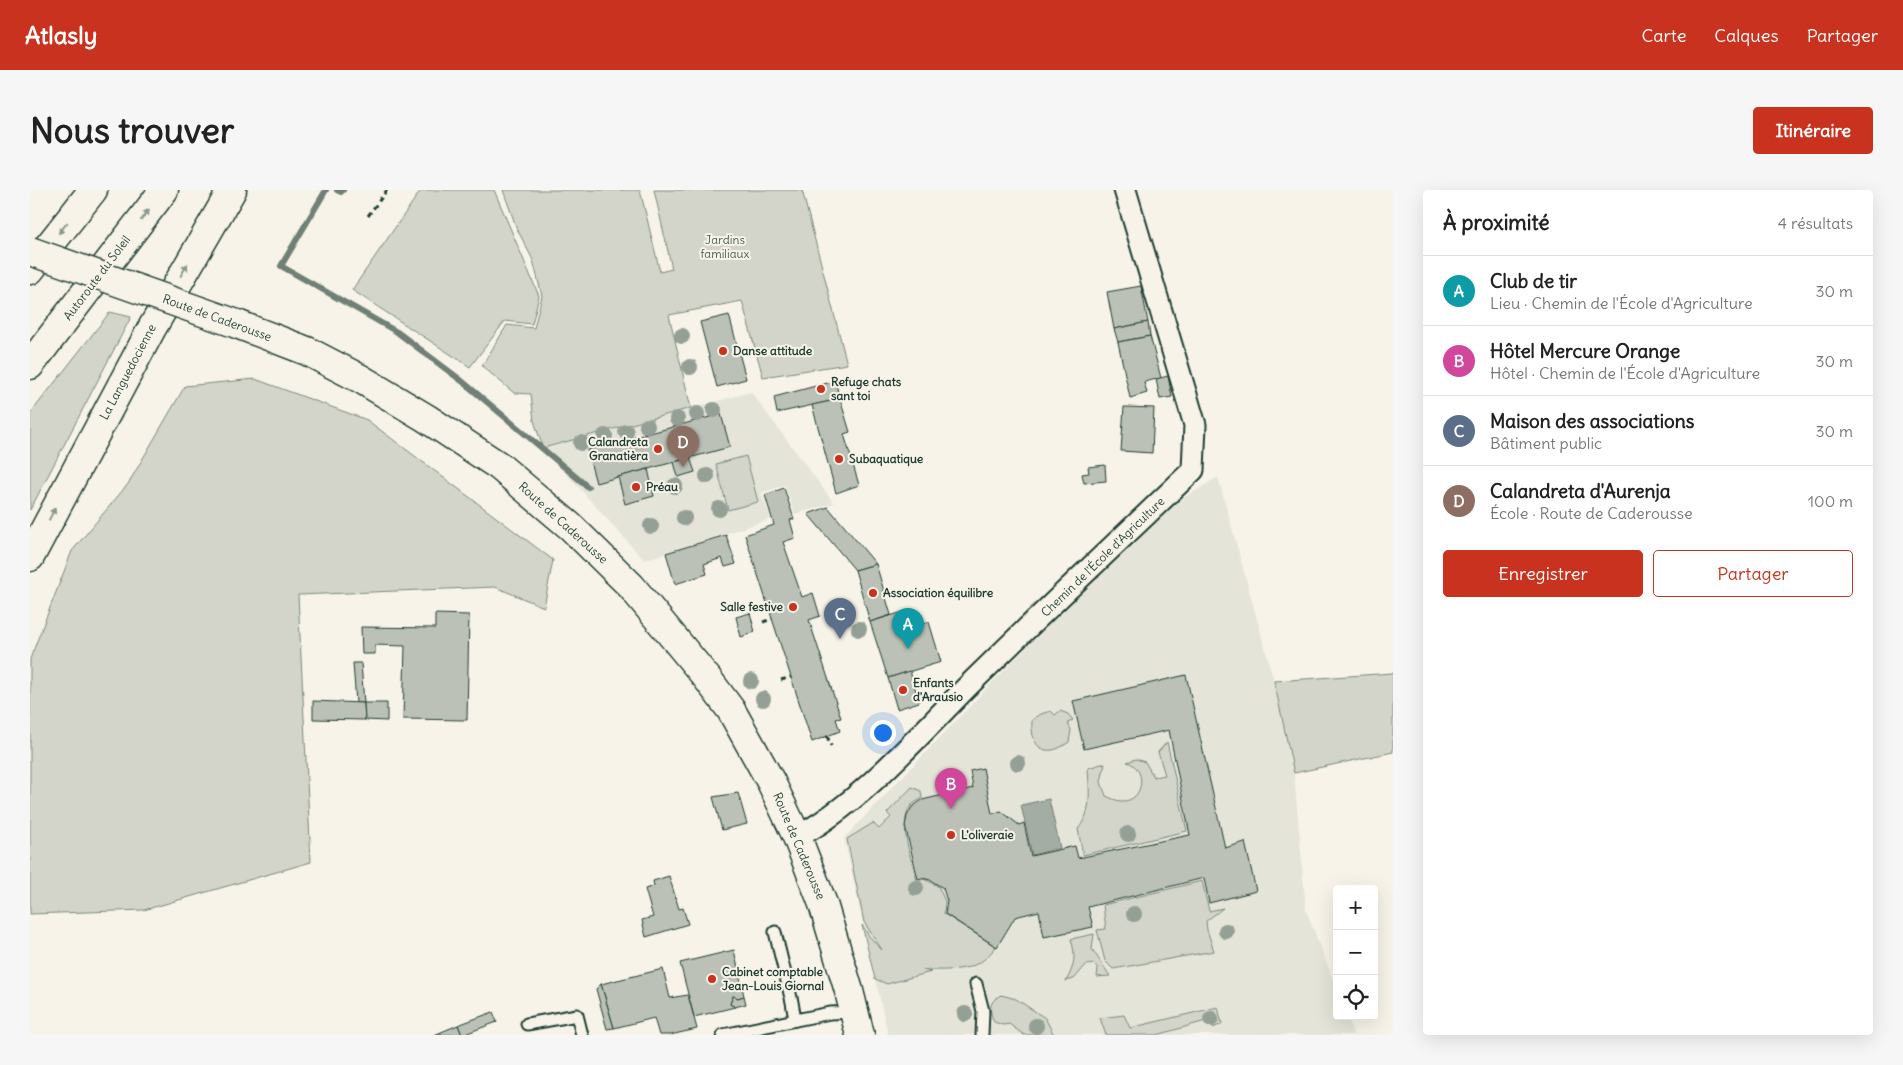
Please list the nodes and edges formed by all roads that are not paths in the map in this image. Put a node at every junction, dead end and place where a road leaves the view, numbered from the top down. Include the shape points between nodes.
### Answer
1 (93, 190) edge
2 (164, 190) edge
3 (232, 190) edge
4 (1125, 190) edge
5 (30, 251) edge
6 (30, 270) edge
7 (30, 365) edge
8 (30, 557) edge
9 (797, 836) junction
10 (775, 932) dead end
11 (976, 984) dead end
12 (794, 1020) junction
13 (527, 1024) dead end
14 (857, 1024) edge
15 (582, 1035) edge
16 (723, 1035) edge
17 (982, 1035) edge

1 -> 6 main road
7 -> 2 main road, Autoroute du Soleil
8 -> 3 main road, La Languedocienne via 152,328
4 - 9 street, Chemin de l'École d'Agriculture via 1195,425 1193,470 891,764 832,814
5 - 9 main road, Route de Caderousse, bridge via 307,351 361,379 499,466 571,527 631,586 707,678 731,710
9 - 14 main road, Route de Caderousse via 823,904
10 - 12 lane
11 - 17 lane via 983,1011
12 - 14 lane via 830,1014
12 - 16 lane
13 - 15 lane via 577,1015

